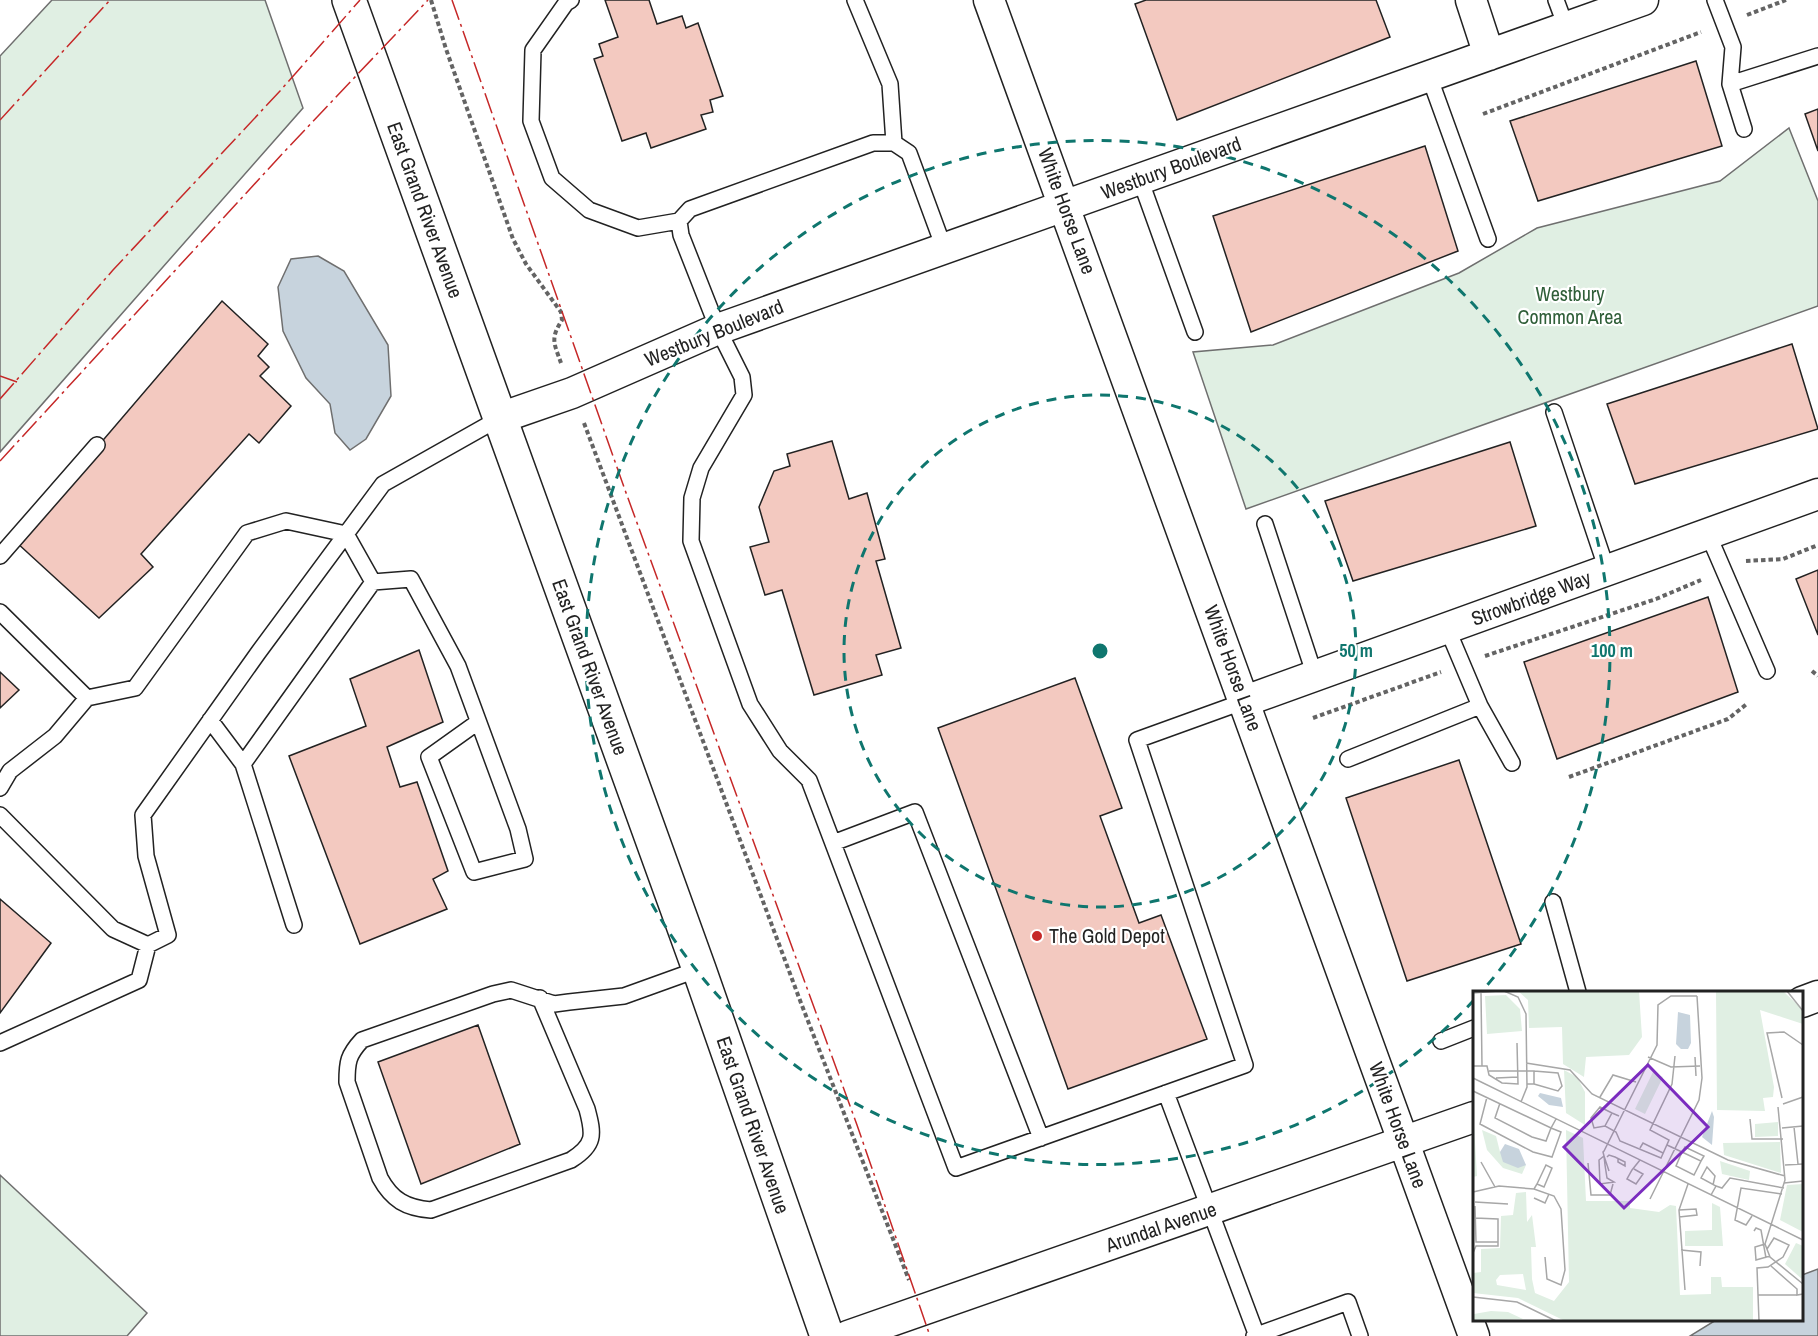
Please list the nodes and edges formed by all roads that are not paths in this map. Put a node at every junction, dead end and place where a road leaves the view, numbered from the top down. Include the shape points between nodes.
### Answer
1 (350, 0) edge
2 (571, 0) edge
3 (855, 0) edge
4 (989, 0) edge
5 (1471, 0) edge
6 (1643, 0) edge
7 (1715, 0) edge
8 (1561, 14) edge
9 (1489, 55) junction
10 (1818, 56) edge
11 (1429, 76) junction
12 (1730, 84) junction
13 (1744, 129) dead end
14 (894, 143) junction
15 (1140, 179) junction
16 (1066, 206) junction
17 (680, 228) junction
18 (1488, 239) dead end
19 (944, 248) junction
20 (718, 329) junction
21 (1195, 333) dead end
22 (1554, 412) dead end
23 (500, 418) junction
24 (97, 445) dead end
25 (1818, 494) edge
26 (1265, 524) dead end
27 (346, 534) junction
28 (1708, 534) junction
29 (0, 556) edge
30 (1607, 570) junction
31 (374, 582) junction
32 (0, 612) edge
33 (1447, 628) junction
34 (1767, 671) dead end
35 (1315, 676) junction
36 (87, 698) junction
37 (1245, 701) junction
38 (1480, 706) junction
39 (210, 720) junction
40 (478, 722) junction
41 (1348, 759) dead end
42 (1512, 763) dead end
43 (243, 764) junction
44 (0, 788) edge
45 (0, 814) edge
46 (833, 843) junction
47 (1553, 902) dead end
48 (294, 925) dead end
49 (148, 945) junction
50 (699, 969) junction
51 (1577, 991) edge
52 (1818, 996) edge
53 (540, 998) junction
54 (1803, 1002) edge
55 (1473, 1028) edge
56 (1441, 1041) dead end
57 (0, 1043) edge
58 (1166, 1094) junction
59 (1473, 1117) edge
60 (1041, 1138) junction
61 (1404, 1141) junction
62 (1210, 1210) junction
63 (827, 1336) edge
64 (848, 1336) edge
65 (1256, 1336) edge
66 (1360, 1336) edge
67 (1474, 1336) edge

1 - 23 main road, East Grand River Avenue
2 - 17 lane via 533,50 531,122 552,178 589,210 638,228
3 - 14 lane via 890,84
4 - 16 street, White Horse Lane
5 - 9 street
6 - 8 street, Westbury Boulevard
7 - 12 lane via 1733,47
8 - 9 street, Westbury Boulevard
9 - 11 street, Westbury Boulevard
10 - 12 lane
11 - 15 street, Westbury Boulevard
11 - 18 lane
12 - 13 lane
14 - 17 lane via 873,143 690,208
14 - 19 lane via 909,153
15 - 16 street, Westbury Boulevard
15 - 21 lane
16 - 19 street, Westbury Boulevard
16 - 37 street, White Horse Lane
17 - 20 lane
19 - 20 street, Westbury Boulevard
20 - 23 street, Westbury Boulevard via 572,393
20 - 46 lane via 742,377 744,394 701,468 692,498 691,541 750,704 780,751 808,780
22 - 30 lane
23 - 27 lane via 383,484
23 - 50 main road, East Grand River Avenue
24 - 29 lane
25 - 28 street, Strowbridge Way
26 - 35 lane
27 - 31 lane
27 - 36 lane via 286,521 248,533 135,688
27 - 39 lane
28 - 30 street, Strowbridge Way
28 - 34 lane
30 - 33 street, Strowbridge Way
31 - 40 lane via 411,579 458,666
31 - 43 lane
32 - 36 lane
33 - 35 street, Strowbridge Way
33 - 38 lane
35 - 37 street, Strowbridge Way
36 - 44 lane via 55,736 10,771
37 - 58 lane via 1137,740 1245,1065
37 - 61 street, White Horse Lane
38 - 41 lane
38 - 42 lane
39 - 43 lane
39 - 49 lane via 143,815 146,856 168,935
40 - 40 lane via 518,829 525,859 474,872 429,757
43 - 48 lane
45 - 49 lane via 113,929
46 - 60 lane via 915,812
46 - 60 lane via 956,1168
47 - 51 lane
49 - 57 lane via 139,980
50 - 53 lane via 624,996 554,1004
50 - 63 main road, East Grand River Avenue
52 - 54 street
53 - 53 lane via 511,990 493,994 362,1040 351,1052 347,1082 380,1178 400,1202 431,1210 584,1152 591,1140 589,1118
55 - 56 lane
58 - 60 lane
58 - 62 lane
59 - 61 street, Arundal Avenue
61 - 62 street, Arundal Avenue
61 - 67 street, White Horse Lane
62 - 64 street, Arundal Avenue
62 - 65 lane
65 - 66 lane via 1348,1302

